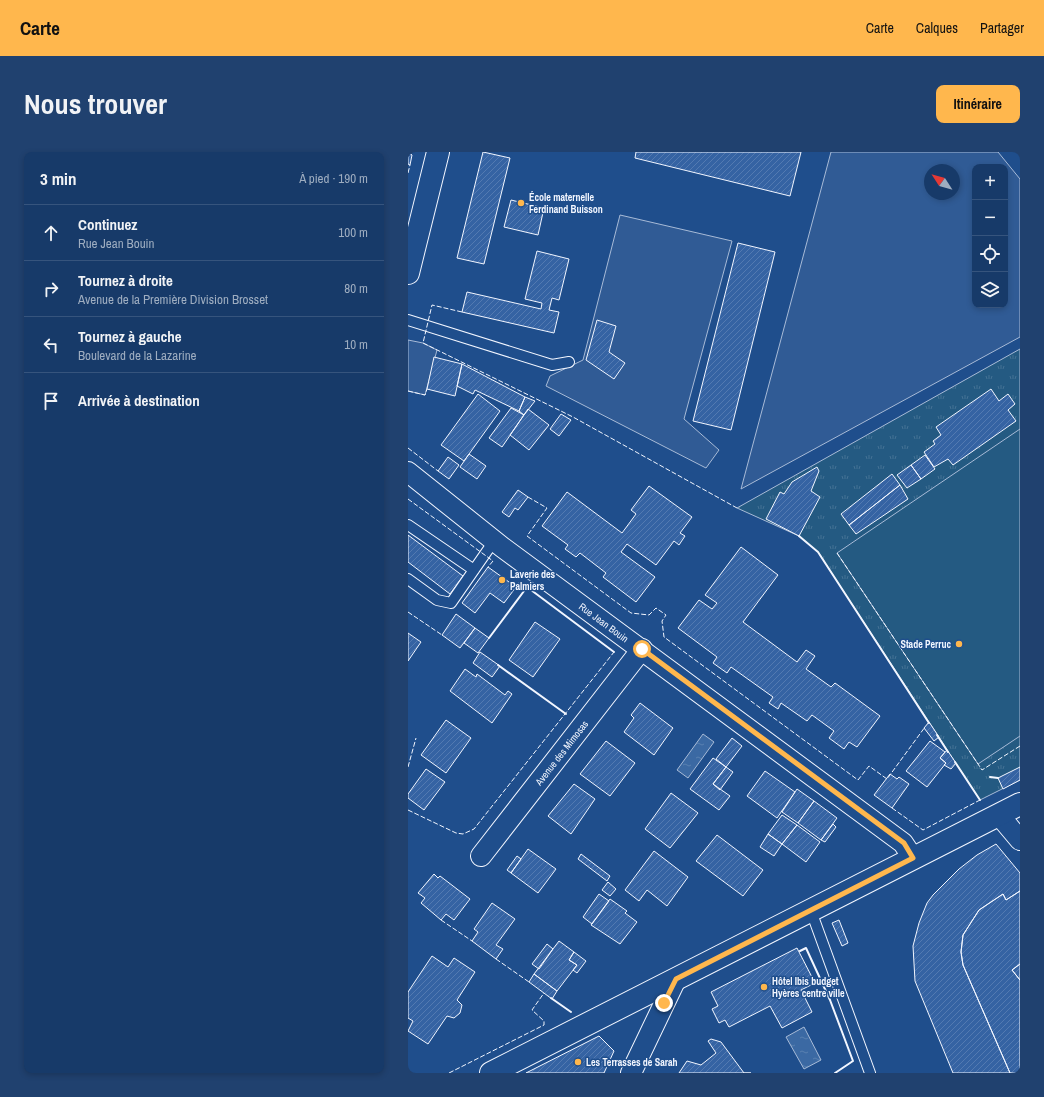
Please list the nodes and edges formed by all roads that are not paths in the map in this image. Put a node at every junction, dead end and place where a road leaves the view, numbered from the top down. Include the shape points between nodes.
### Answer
1 (438, 152) edge
2 (408, 270) edge
3 (408, 320) edge
4 (569, 362) dead end
5 (408, 472) edge
6 (408, 525) edge
7 (494, 541) junction
8 (474, 570) junction
9 (408, 579) edge
10 (642, 649) junction
11 (1020, 804) edge
12 (999, 815) junction
13 (1020, 840) edge
14 (481, 856) dead end
15 (913, 858) junction
16 (811, 911) junction
17 (676, 979) junction
18 (491, 1073) edge
19 (631, 1073) edge
20 (870, 1073) edge

1 - 2 street
3 - 4 lane via 552,365
5 - 7 street, Rue Jean Bouin
6 - 8 lane
7 - 8 lane
7 - 10 street, Rue Jean Bouin
8 - 9 lane via 451,603 438,600
10 - 14 street, Avenue des Mimosas
10 - 15 street, Rue Jean Bouin via 904,843
11 - 12 street
12 - 13 street
12 - 15 street
15 - 16 street
16 - 17 street
16 - 20 lane
17 - 18 street
17 - 19 street

